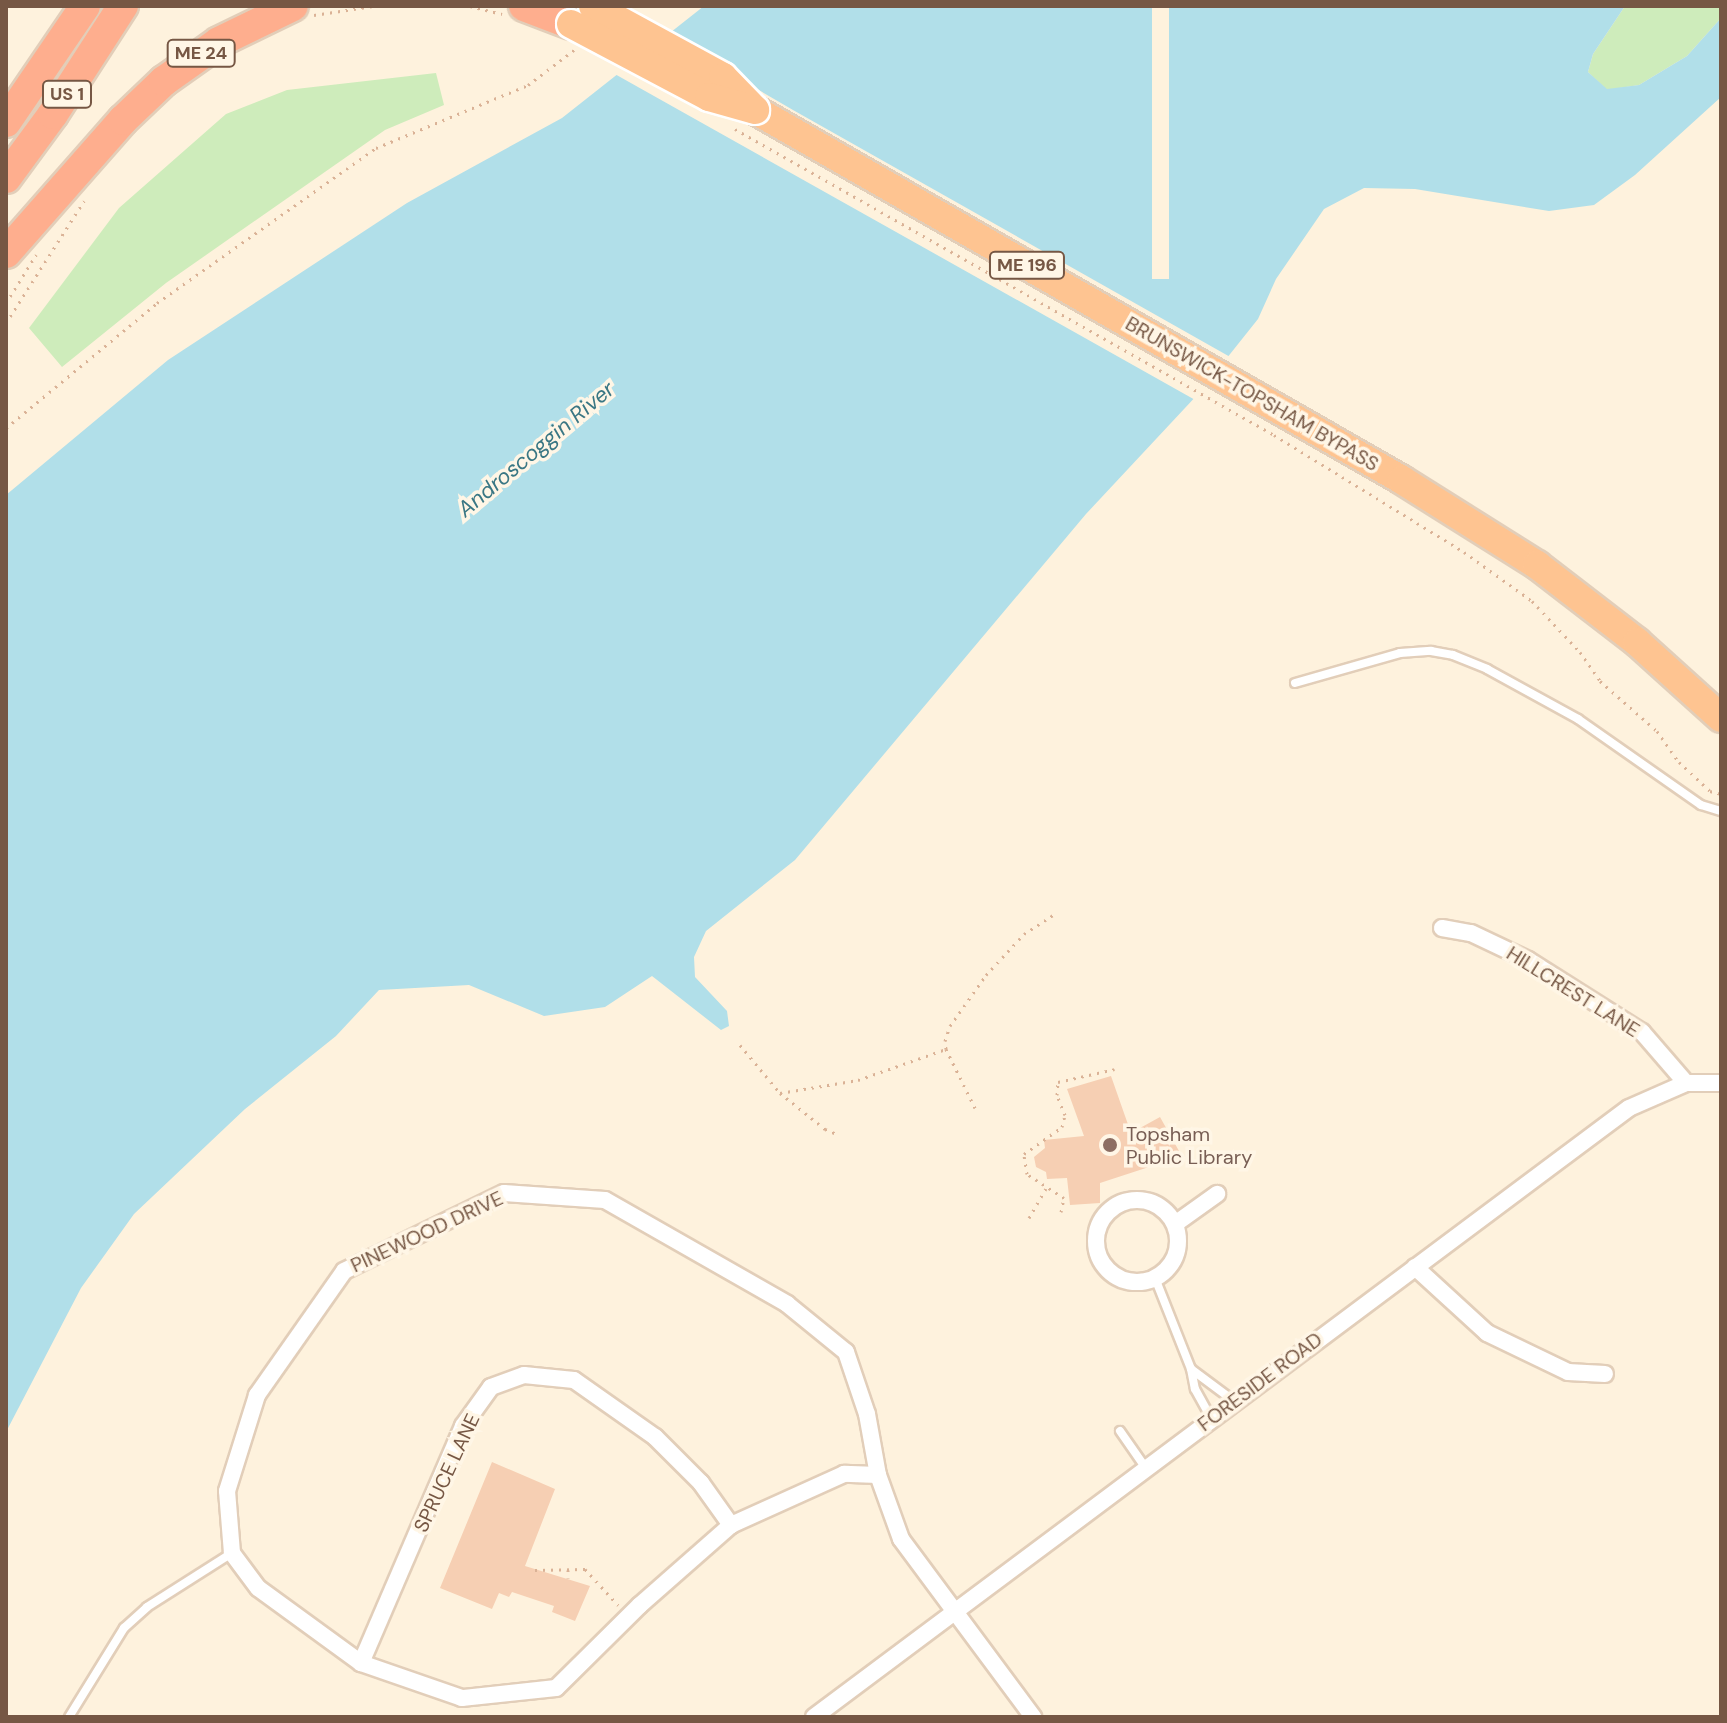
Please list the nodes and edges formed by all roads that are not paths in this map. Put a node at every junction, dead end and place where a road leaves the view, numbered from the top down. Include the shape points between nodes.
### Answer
1 (85, 6) edge
2 (123, 6) edge
3 (524, 6) edge
4 (298, 12) edge
5 (576, 20) edge
6 (6, 122) edge
7 (6, 178) edge
8 (6, 253) edge
9 (1295, 683) dead end
10 (1721, 718) edge
11 (1721, 811) edge
12 (1442, 928) dead end
13 (1686, 1083) junction
14 (1721, 1083) edge
15 (1217, 1194) dead end
16 (1175, 1224) junction
17 (1415, 1267) junction
18 (1155, 1278) junction
19 (1191, 1369) junction
20 (1605, 1374) dead end
21 (1234, 1401) junction
22 (1211, 1418) junction
23 (1120, 1431) dead end
24 (1145, 1467) junction
25 (878, 1475) junction
26 (731, 1525) junction
27 (232, 1553) junction
28 (953, 1613) junction
29 (361, 1663) junction
30 (69, 1717) edge
31 (814, 1717) edge
32 (1033, 1717) edge

1 - 6 highway, US 1
2 - 7 highway, US 1
3 - 5 highway
4 - 8 highway, ME 24 via 219,42 164,81
5 - 10 highway, BRUNSWICK-TOPSHAM BYPASS / ME 196, bridge via 723,77 755,110 1286,427 1537,565 1637,642
9 - 11 lane via 1400,653 1453,655 1578,719 1701,805
12 - 13 street, HILLCREST LANE via 1471,933 1528,960 1642,1032
13 - 14 street, FORESIDE ROAD
13 - 17 street, FORESIDE ROAD via 1629,1108
15 - 16 street
16 - 18 street via 1177,1249 1166,1271
16 - 18 street via 1157,1205 1144,1200 1118,1204 1100,1223 1096,1249 1108,1271 1131,1282
17 - 20 street via 1487,1333 1568,1372
17 - 21 street, FORESIDE ROAD
18 - 19 lane
19 - 21 lane
19 - 22 lane
21 - 22 street, FORESIDE ROAD
22 - 24 street, FORESIDE ROAD
23 - 24 lane
24 - 28 street, FORESIDE ROAD
25 - 26 street via 844,1474
25 - 27 street, PINEWOOD DRIVE via 867,1414 846,1352 787,1304 605,1200 504,1193 344,1271 257,1395 227,1491
25 - 28 street, PINEWOOD DRIVE via 901,1539
26 - 29 street via 556,1688 462,1698
26 - 29 street, SPRUCE LANE via 701,1483 655,1437 574,1380 524,1375 491,1387 463,1426
27 - 29 street via 258,1588
27 - 30 lane via 147,1607 124,1628
28 - 31 street, FORESIDE ROAD
28 - 32 street, PINEWOOD DRIVE

